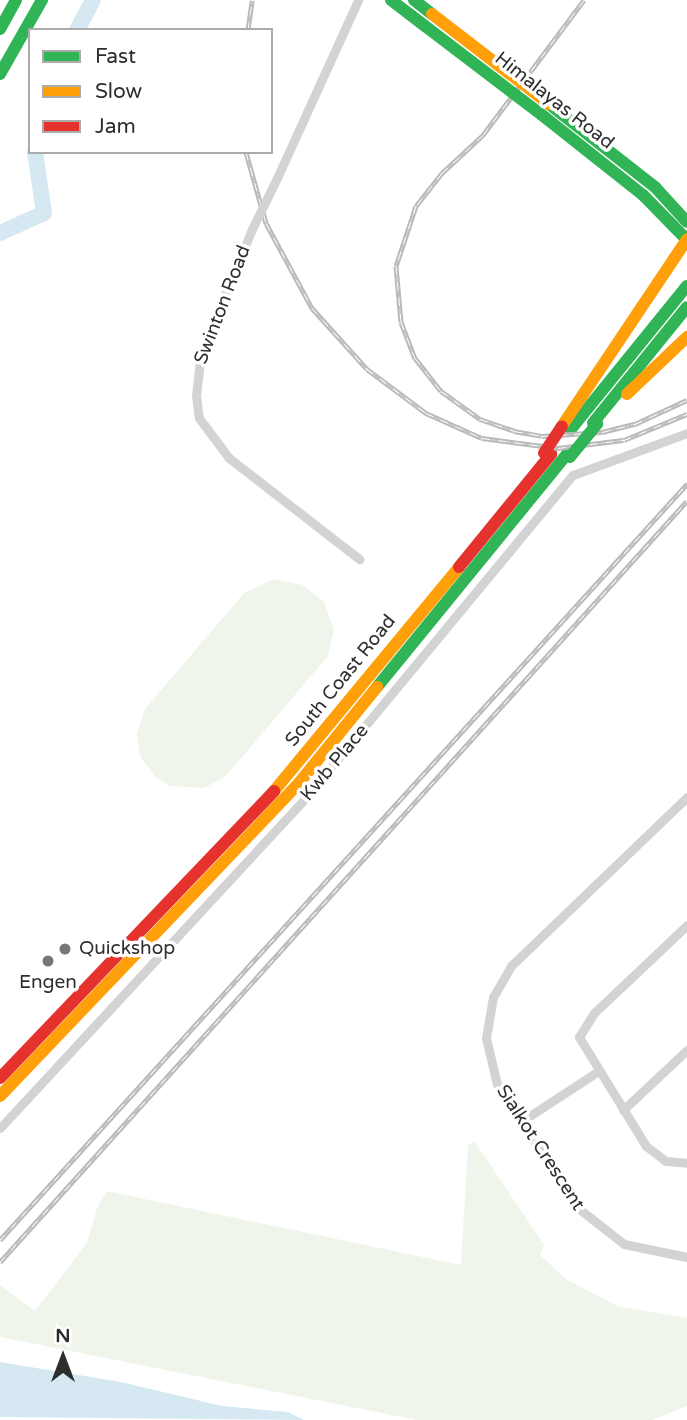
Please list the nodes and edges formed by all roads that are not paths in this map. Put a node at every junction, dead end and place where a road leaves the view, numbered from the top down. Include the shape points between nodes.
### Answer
1 (16, 0) edge
2 (42, 0) edge
3 (358, 0) edge
4 (391, 0) edge
5 (414, 0) edge
6 (0, 29) edge
7 (0, 74) edge
8 (687, 222) edge
9 (687, 239) edge
10 (687, 286) edge
11 (687, 307) edge
12 (687, 337) edge
13 (595, 423) junction
14 (567, 428) junction
15 (687, 433) edge
16 (558, 456) junction
17 (359, 559) dead end
18 (687, 797) edge
19 (687, 925) edge
20 (687, 1050) edge
21 (597, 1072) junction
22 (0, 1078) edge
23 (0, 1096) edge
24 (623, 1110) junction
25 (519, 1123) junction
26 (0, 1128) edge
27 (687, 1163) edge
28 (687, 1257) edge

1 - 6 main road
2 - 7 main road
3 - 17 street, Swinton Road, bridge via 252,229 201,352 196,395 199,418 229,458
4 - 9 main road, Himalayas Road, bridge via 621,176
5 - 8 main road, Himalayas Road, bridge via 655,187
9 - 14 main road
10 - 14 main road
11 - 13 main road, South Coast Road
12 - 13 main road
13 - 16 main road, South Coast Road, bridge
14 - 16 main road, bridge
15 - 26 street, Kwb Place via 573,475 307,796
16 - 22 main road, South Coast Road via 522,490 284,781
16 - 23 main road, South Coast Road via 299,783
18 - 25 street, Sialkot Crescent via 502,977 486,1038 497,1084
19 - 21 street via 581,1029 580,1042
20 - 24 street
21 - 24 street
21 - 25 street
24 - 27 street via 654,1154 672,1163
25 - 28 street, Sialkot Crescent via 591,1222 632,1248

